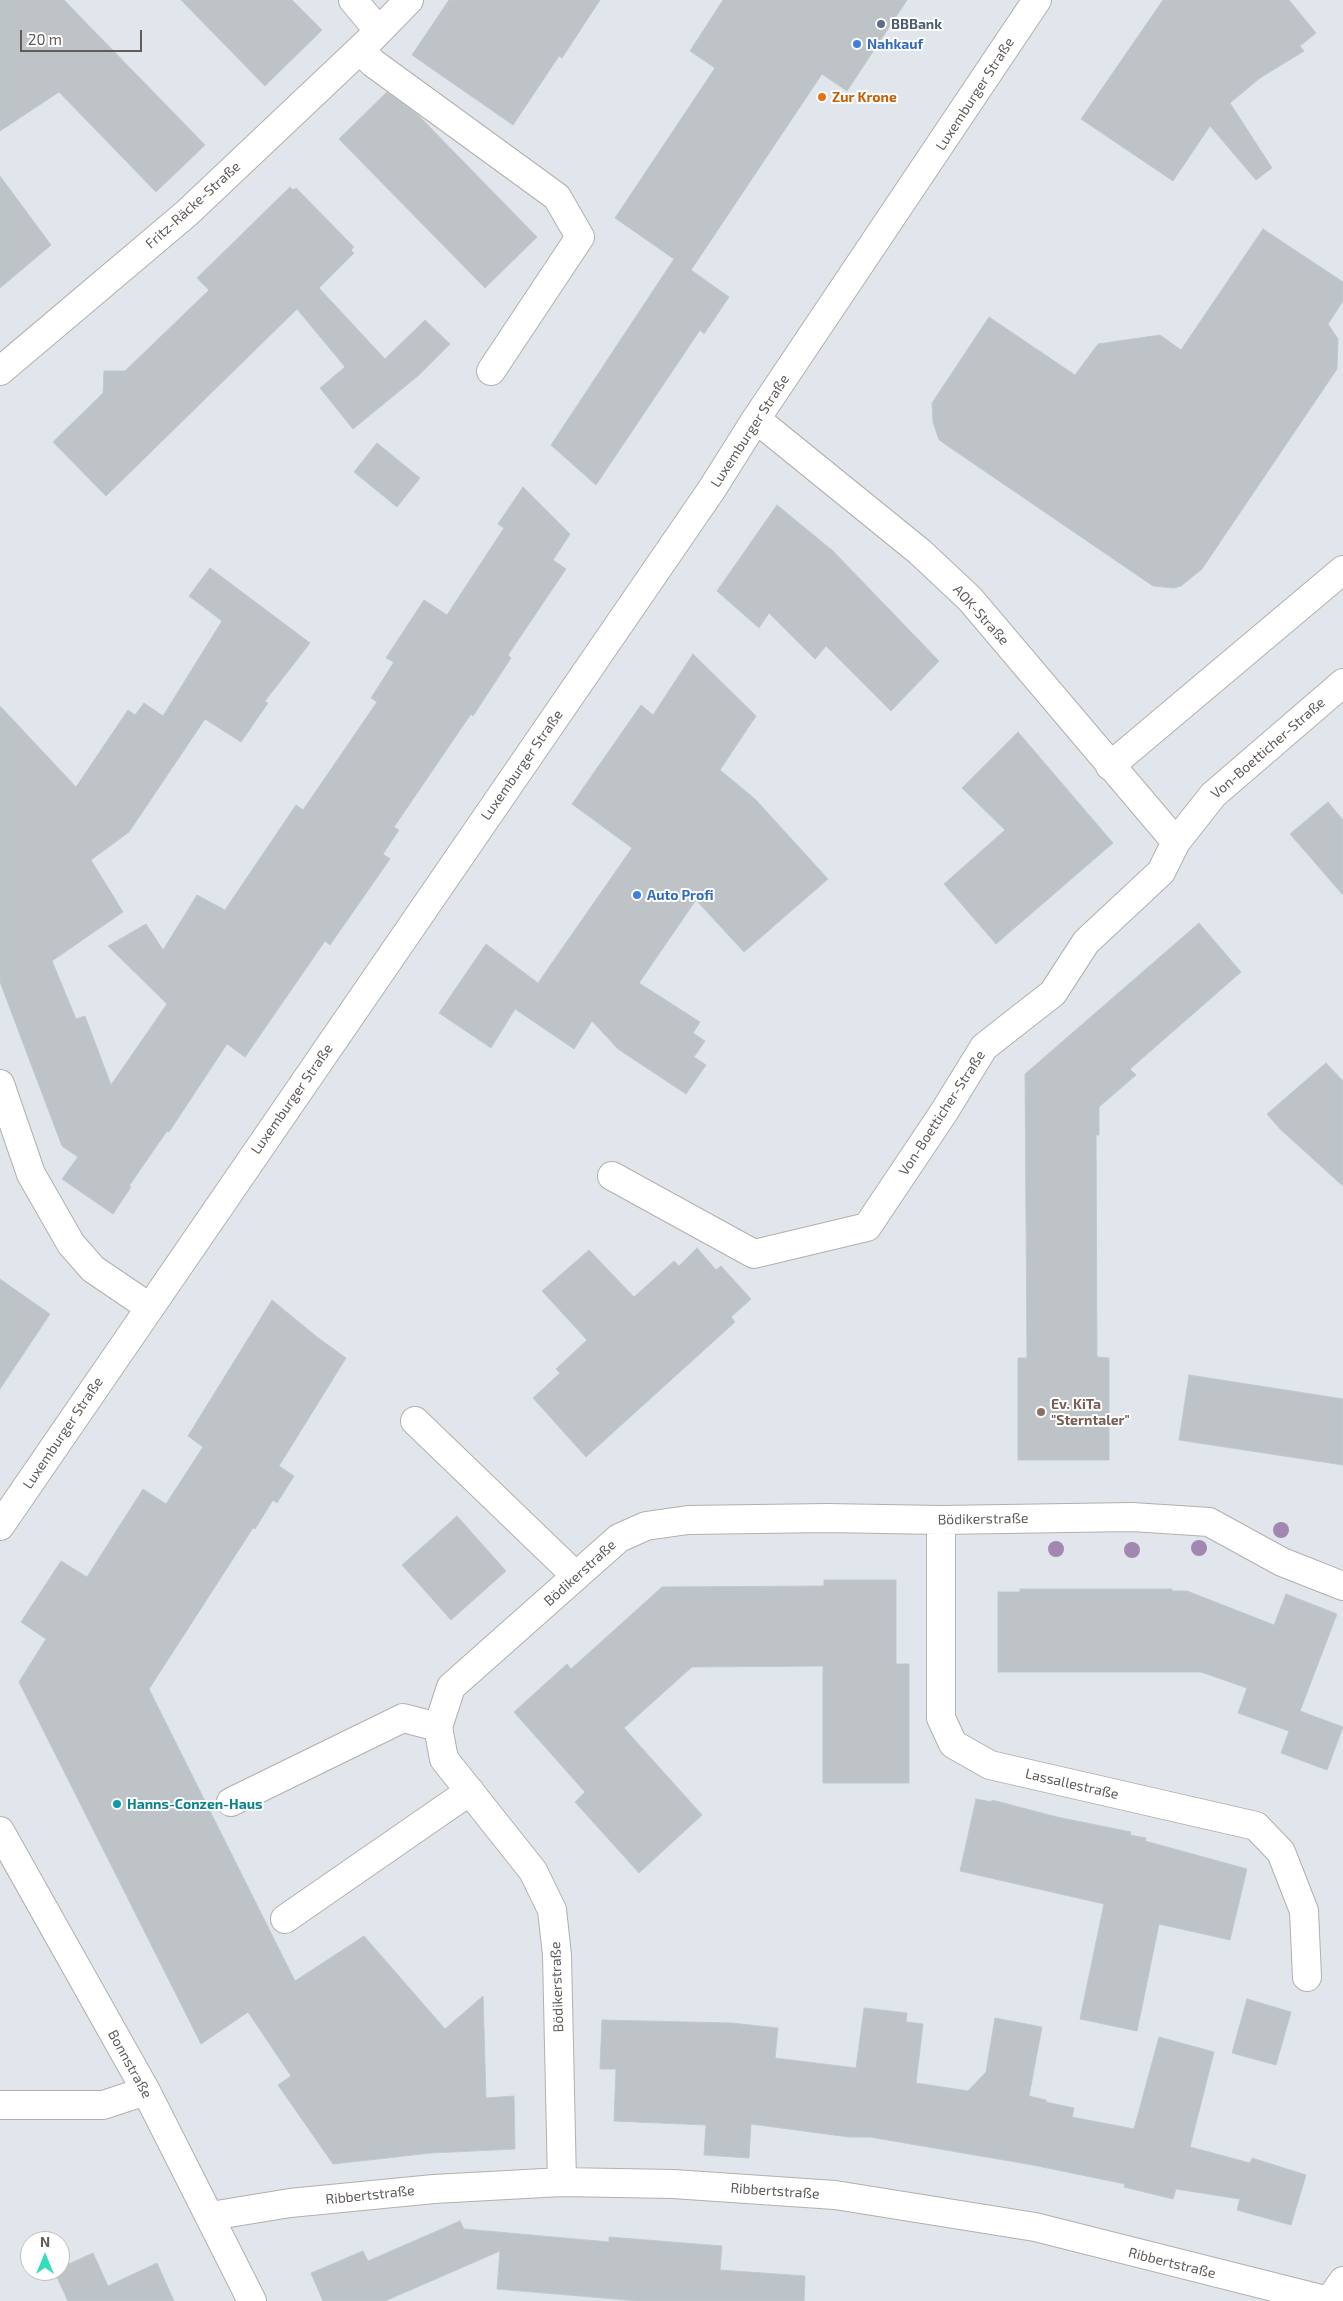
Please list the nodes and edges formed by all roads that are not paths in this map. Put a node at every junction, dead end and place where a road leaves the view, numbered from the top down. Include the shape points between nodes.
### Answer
1 (353, 0) edge
2 (409, 0) edge
3 (1037, 0) edge
4 (378, 30) junction
5 (360, 50) junction
6 (0, 371) edge
7 (491, 371) dead end
8 (756, 419) junction
9 (1343, 570) edge
10 (1343, 683) edge
11 (1110, 766) junction
12 (1176, 842) junction
13 (0, 1084) edge
14 (612, 1176) dead end
15 (149, 1307) junction
16 (415, 1421) dead end
17 (942, 1520) junction
18 (0, 1526) edge
19 (576, 1576) junction
20 (1343, 1586) edge
21 (438, 1727) junction
22 (470, 1791) junction
23 (231, 1802) dead end
24 (4, 1842) edge
25 (285, 1919) dead end
26 (1307, 1977) dead end
27 (146, 2091) junction
28 (0, 2105) edge
29 (562, 2182) junction
30 (211, 2216) junction
31 (1343, 2281) edge
32 (252, 2301) edge
33 (1329, 2301) edge

1 - 4 street
2 - 4 street, Fritz-Räcke-Straße
3 - 8 street, Luxemburger Straße
4 - 5 street, Fritz-Räcke-Straße
5 - 6 street, Fritz-Räcke-Straße via 187,213
5 - 7 street via 373,63 557,197 580,238
8 - 11 street, AOK-Straße via 920,552 970,599
8 - 15 street, Luxemburger Straße via 712,489
9 - 11 street
10 - 12 street, Von-Boetticher-Straße via 1213,795
11 - 12 street, AOK-Straße
12 - 14 street, Von-Boetticher-Straße via 1161,872 1086,942 1053,993 984,1047 867,1227 754,1254
13 - 15 street via 31,1174 71,1244 93,1269
15 - 18 street, Luxemburger Straße
16 - 19 street
17 - 19 street, Bödikerstraße via 757,1519 662,1523 646,1526 620,1538
17 - 20 street, Bödikerstraße via 1132,1517 1208,1522 1282,1562
17 - 26 street, Lassallestraße via 941,1718 953,1744 990,1765 1256,1826 1281,1852 1304,1911
19 - 21 street, Bödikerstraße via 451,1687
21 - 22 street, Bödikerstraße via 444,1759
21 - 23 street via 403,1718
22 - 25 street
22 - 29 street, Bödikerstraße via 533,1871 552,1910 557,1955
24 - 27 street, Bonnstraße
27 - 28 street via 103,2105
27 - 30 street, Bonnstraße
29 - 30 street, Ribbertstraße via 434,2189 290,2203
29 - 33 street, Ribbertstraße via 673,2184 835,2195 1035,2227
30 - 32 street, Bonnstraße
31 - 33 street, Ribbertstraße

